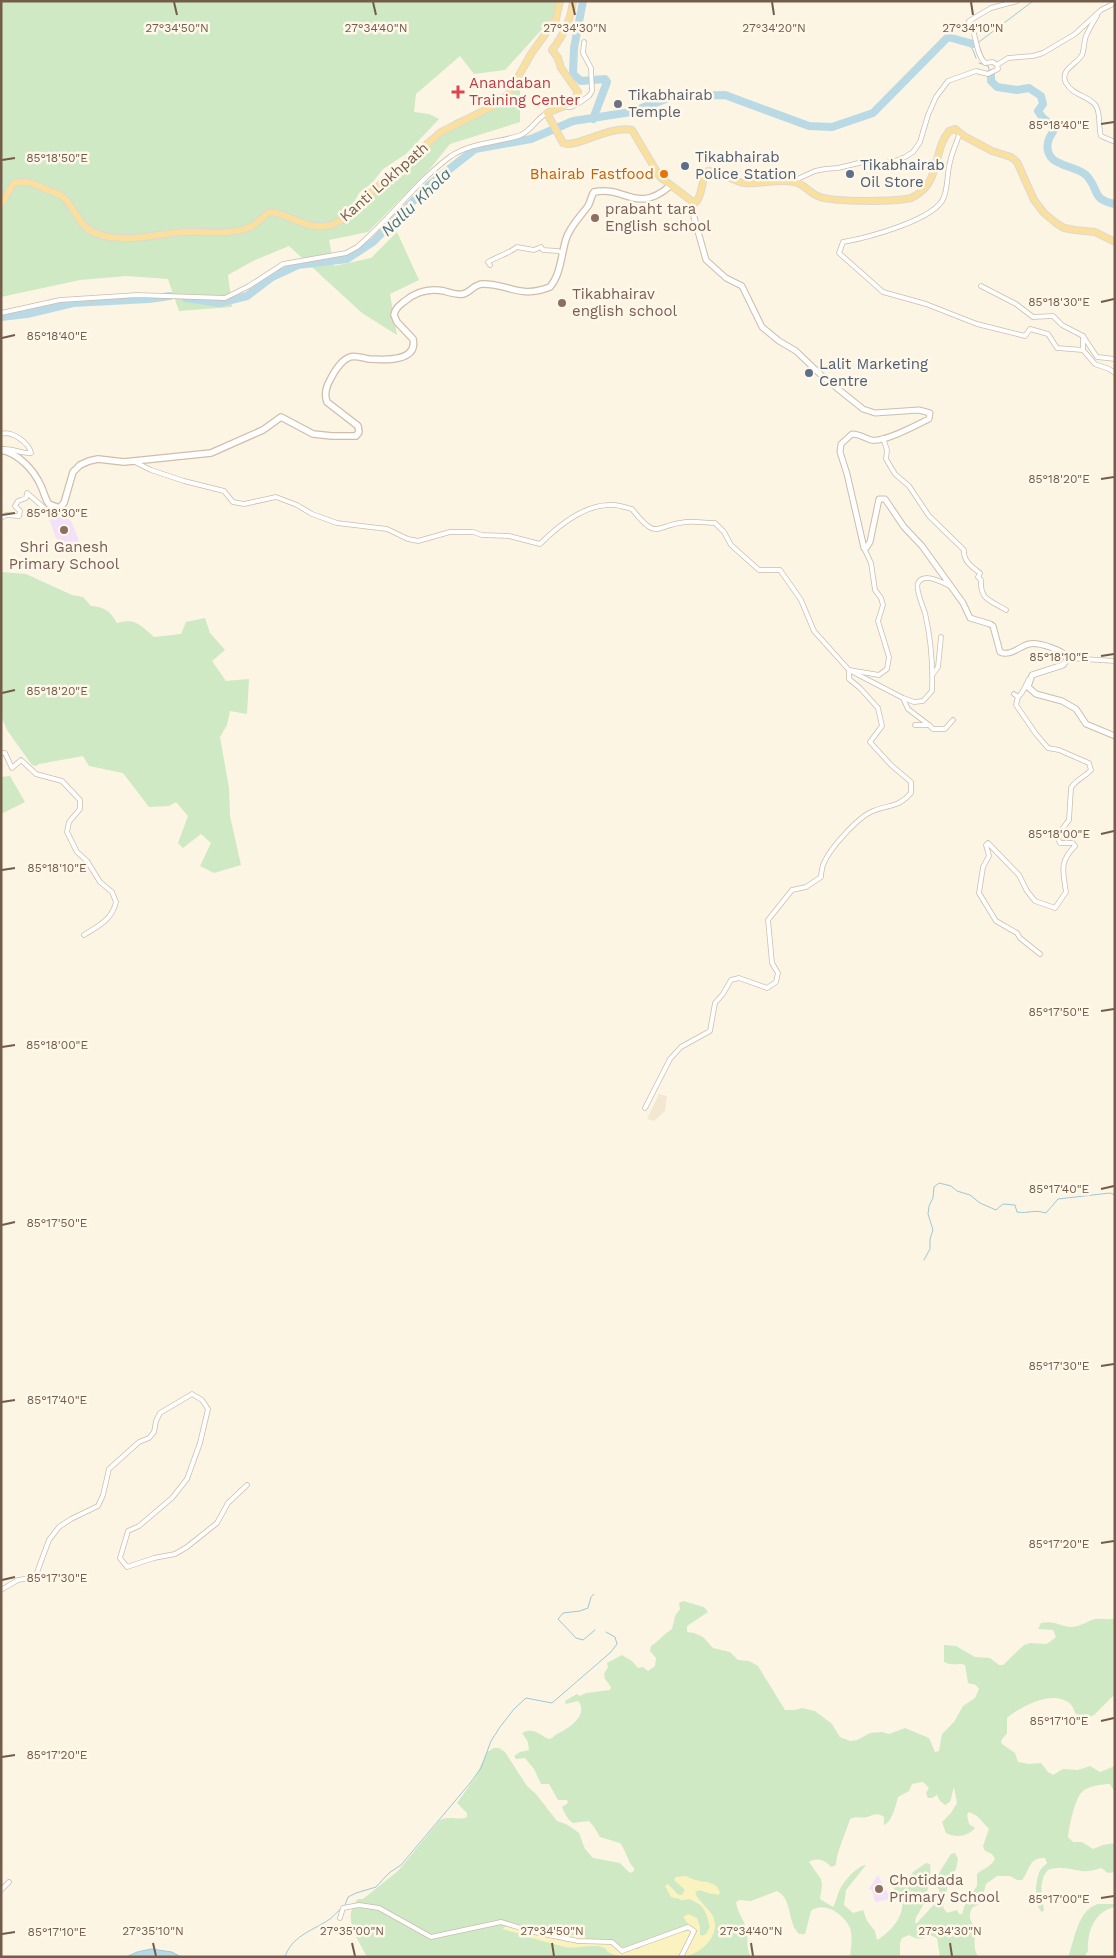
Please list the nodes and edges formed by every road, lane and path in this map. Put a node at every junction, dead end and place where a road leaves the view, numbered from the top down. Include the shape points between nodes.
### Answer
1 (560, 1) edge
2 (573, 1) edge
3 (991, 1) edge
4 (1017, 1) edge
5 (1115, 3) edge
6 (991, 8) junction
7 (1101, 10) junction
8 (584, 42) dead end
9 (997, 64) junction
10 (562, 106) junction
11 (547, 113) junction
12 (960, 132) junction
13 (1115, 142) edge
14 (793, 182) junction
15 (670, 186) junction
16 (693, 202) junction
17 (1, 204) edge
18 (1115, 242) edge
19 (563, 253) junction
20 (490, 265) dead end
21 (981, 286) dead end
22 (1, 313) edge
23 (1083, 336) junction
24 (1083, 350) junction
25 (1115, 359) edge
26 (1115, 373) edge
27 (1, 434) edge
28 (883, 438) junction
29 (1, 450) edge
30 (134, 461) junction
31 (59, 508) junction
32 (1, 518) edge
33 (864, 548) junction
34 (950, 586) junction
35 (1006, 610) dead end
36 (941, 636) dead end
37 (1068, 658) junction
38 (1115, 661) edge
39 (849, 670) junction
40 (933, 674) junction
41 (1032, 676) junction
42 (903, 698) junction
43 (953, 720) dead end
44 (915, 725) dead end
45 (929, 725) junction
46 (1115, 736) edge
47 (1, 753) edge
48 (84, 935) dead end
49 (1040, 954) dead end
50 (645, 1108) dead end
51 (247, 1485) dead end
52 (1, 1590) edge
53 (9, 1882) dead end
54 (1, 1890) edge
55 (340, 1918) dead end
56 (681, 1957) edge

1 - 17 main road, Kanti Lokhpath via 556,19 499,103 440,132 360,202 349,216 335,224 305,224 270,212 253,226 229,232 111,238 91,231 58,193 25,180 14,183
2 - 10 main road via 571,16 552,50 578,92 575,100
3 - 6 street
4 - 6 street
5 - 7 street
6 - 9 street via 969,21 983,62
7 - 9 street via 1075,34 1051,48 1033,56 1008,58
7 - 13 street via 1086,37 1082,55 1064,76 1074,92 1095,104 1101,136
8 - 10 street via 583,53 591,68 592,91 571,107
9 - 14 street via 998,69 988,74 976,71 948,81 936,98 920,142 913,152 892,162 863,162 816,171
10 - 11 main road
11 - 15 main road via 563,143 572,144 614,130 632,130 657,173
11 - 22 street via 523,134 484,143 453,155 357,247 346,253 283,264 234,295 218,298 137,295 60,300
12 - 14 main road via 953,129 946,134 930,182 913,197 831,199 820,197
12 - 18 main road via 1017,162 1034,200 1056,223 1064,228 1095,232
12 - 24 street via 940,204 887,232 844,242 839,253 883,292 998,330 1024,336 1030,329 1048,334 1057,348
14 - 16 main road via 746,183 708,172 704,175 700,197
15 - 16 main road
15 - 19 main road via 645,199 607,190 594,192 567,237
16 - 28 street via 706,260 726,278 742,286 762,327 796,351 863,409 875,413 919,410 930,413 929,419 892,437
19 - 20 street via 541,247 534,250 517,247 510,253 496,256 488,262
19 - 30 main road via 550,288 522,293 478,284 464,294 427,290 397,308 394,319 413,339 410,354 377,359 350,356 342,362 326,387 327,402 358,426 356,436 313,434 280,417 263,430 211,453
21 - 23 street via 1033,317 1053,316
23 - 24 street
23 - 25 street via 1097,357
24 - 26 street via 1095,364
27 - 29 street via 6,432 28,444 31,453 10,448
28 - 33 street via 872,441 852,434 841,444 840,452
28 - 35 street via 886,459 895,474 909,486 928,516 964,550 969,565 980,573 978,577 983,595
29 - 31 main road via 16,456 35,476 49,504
30 - 31 main road via 98,459 80,465 73,472 64,503
30 - 39 street via 184,482 224,491 233,502 244,504 276,497 337,522 387,529 403,538 418,541 450,532 473,532 540,544 557,528 590,509 609,504 632,509 644,524 658,530 686,522 715,523 732,545 759,570 780,570 801,600 814,631
31 - 32 street via 50,513 27,493 26,498 15,506 20,511 19,516
33 - 34 street via 870,542 879,499 885,499
33 - 39 street via 875,590 883,605 878,622 889,658 887,669 879,675
34 - 37 street via 970,618 993,626 1000,652 1008,653 1031,643 1060,650
34 - 40 street via 924,578 916,587 925,614
36 - 40 street via 938,667
37 - 38 street
37 - 41 street via 1063,666
39 - 42 street
39 - 50 street via 849,680 878,708 882,726 870,742 911,782 911,793 903,802 872,811 856,823 824,864 821,876 785,896 768,920 772,963 778,973 776,982 767,988 738,978 731,980 715,1003 710,1031 681,1048 670,1059
40 - 42 street via 932,691 923,701
41 - 46 street via 1028,687 1036,694 1062,700 1076,709 1086,724
41 - 49 street via 1024,691 1016,696 1016,705 1048,748 1089,763 1091,770 1071,788 1069,820 1057,836 1060,843 1074,843 1075,846 1062,864 1066,892 1055,908 1035,901 1019,875 988,843 989,856 983,867 979,893 996,921 1017,933
42 - 45 street via 908,709
43 - 45 street via 945,729 933,729
44 - 45 street
47 - 48 street via 5,752 12,768 21,760 36,774 62,781 80,800 80,809 69,822 67,832 77,852 112,892 116,902 114,912 107,920
51 - 52 street via 228,1503 217,1523 175,1554 127,1567 120,1558 128,1531 139,1526 172,1498 187,1479 208,1409 192,1394 160,1413 149,1438 139,1442 109,1469 98,1506 59,1527 49,1540 36,1575
53 - 54 street
55 - 56 street via 344,1908 359,1905 379,1908 431,1937 501,1922 578,1941 612,1942 622,1951 688,1927 694,1931

